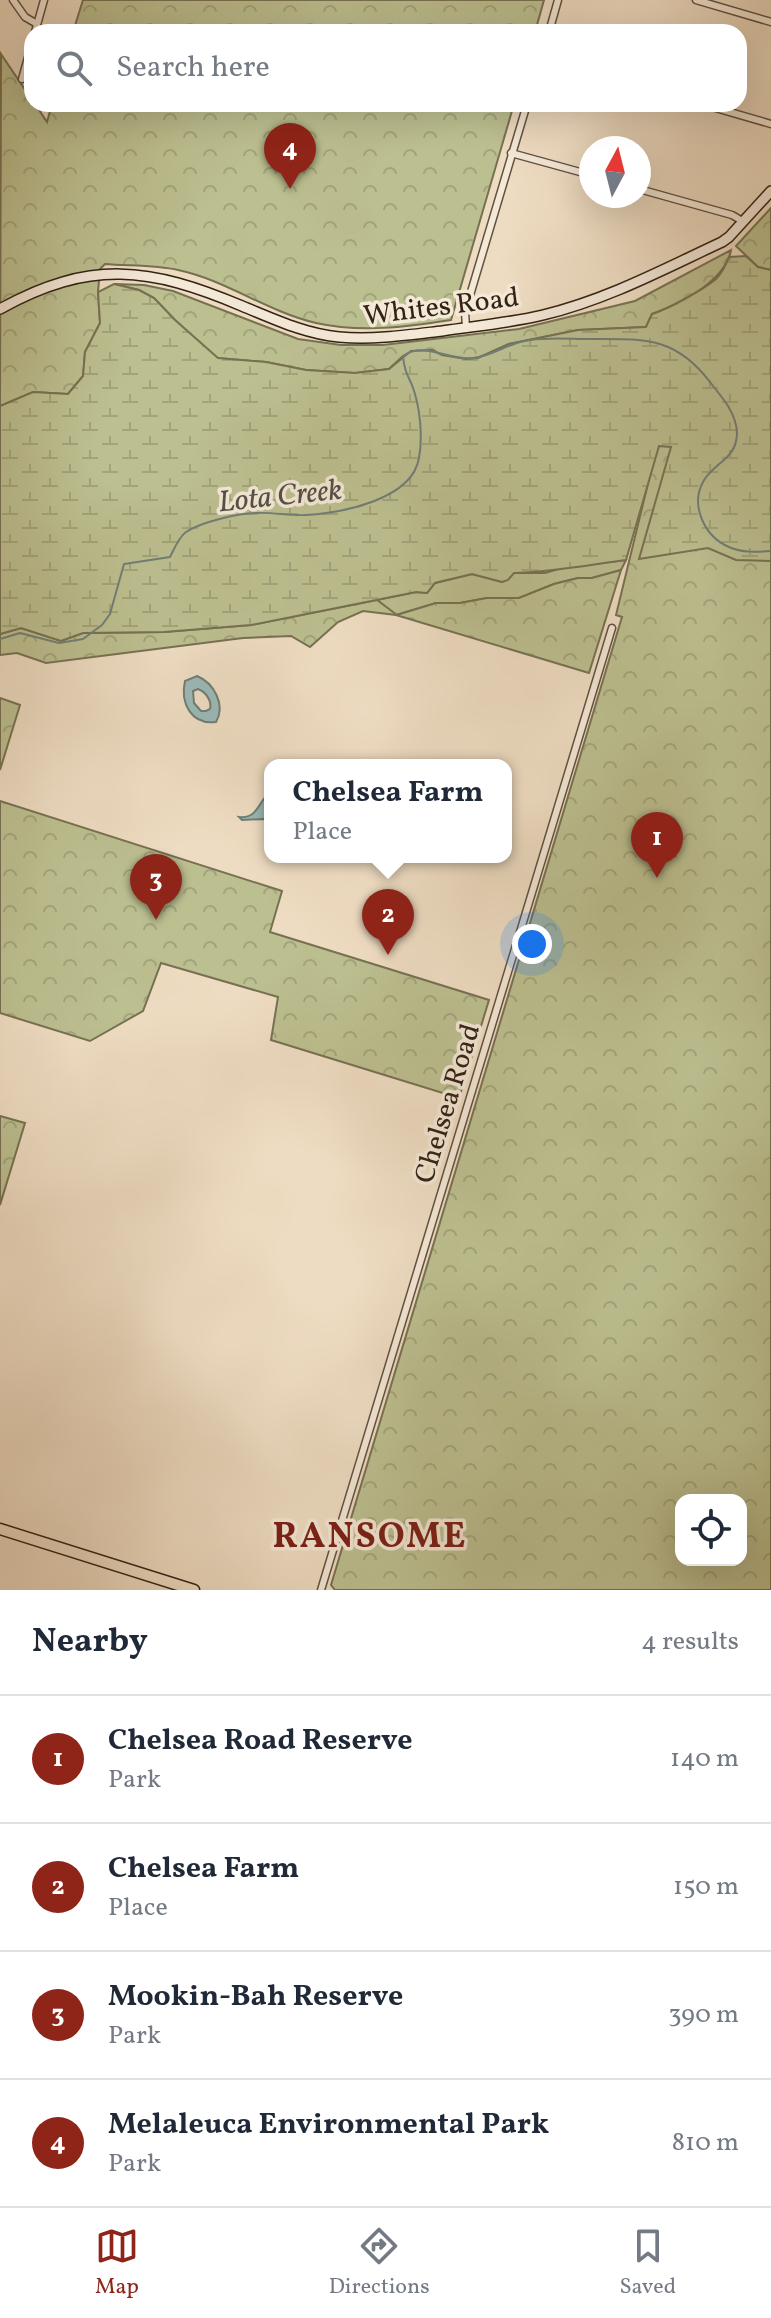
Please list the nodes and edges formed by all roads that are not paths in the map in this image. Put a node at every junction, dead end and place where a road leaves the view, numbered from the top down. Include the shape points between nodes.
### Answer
1 (13, 0) edge
2 (44, 0) edge
3 (558, 0) edge
4 (696, 0) edge
5 (771, 22) edge
6 (32, 24) edge
7 (37, 24) edge
8 (551, 24) edge
9 (24, 72) edge
10 (22, 79) dead end
11 (524, 112) edge
12 (730, 112) edge
13 (771, 124) edge
14 (511, 153) junction
15 (579, 172) edge
16 (771, 191) edge
17 (651, 192) edge
18 (744, 222) junction
19 (0, 309) edge
20 (466, 327) junction
21 (612, 628) dead end
22 (0, 1529) edge
23 (194, 1590) edge
24 (321, 1590) edge

1 - 6 street
2 - 7 street
3 - 8 street
4 - 5 street
9 - 10 street
11 - 14 street
12 - 13 street
14 - 15 street
14 - 20 street via 465,312
16 - 18 street, Whites Road
17 - 18 street
18 - 20 street, Whites Road via 722,242 629,285 545,314
19 - 20 street, Whites Road via 60,282 134,274 189,285 318,335 377,338
21 - 24 street, Chelsea Road
22 - 23 main road

